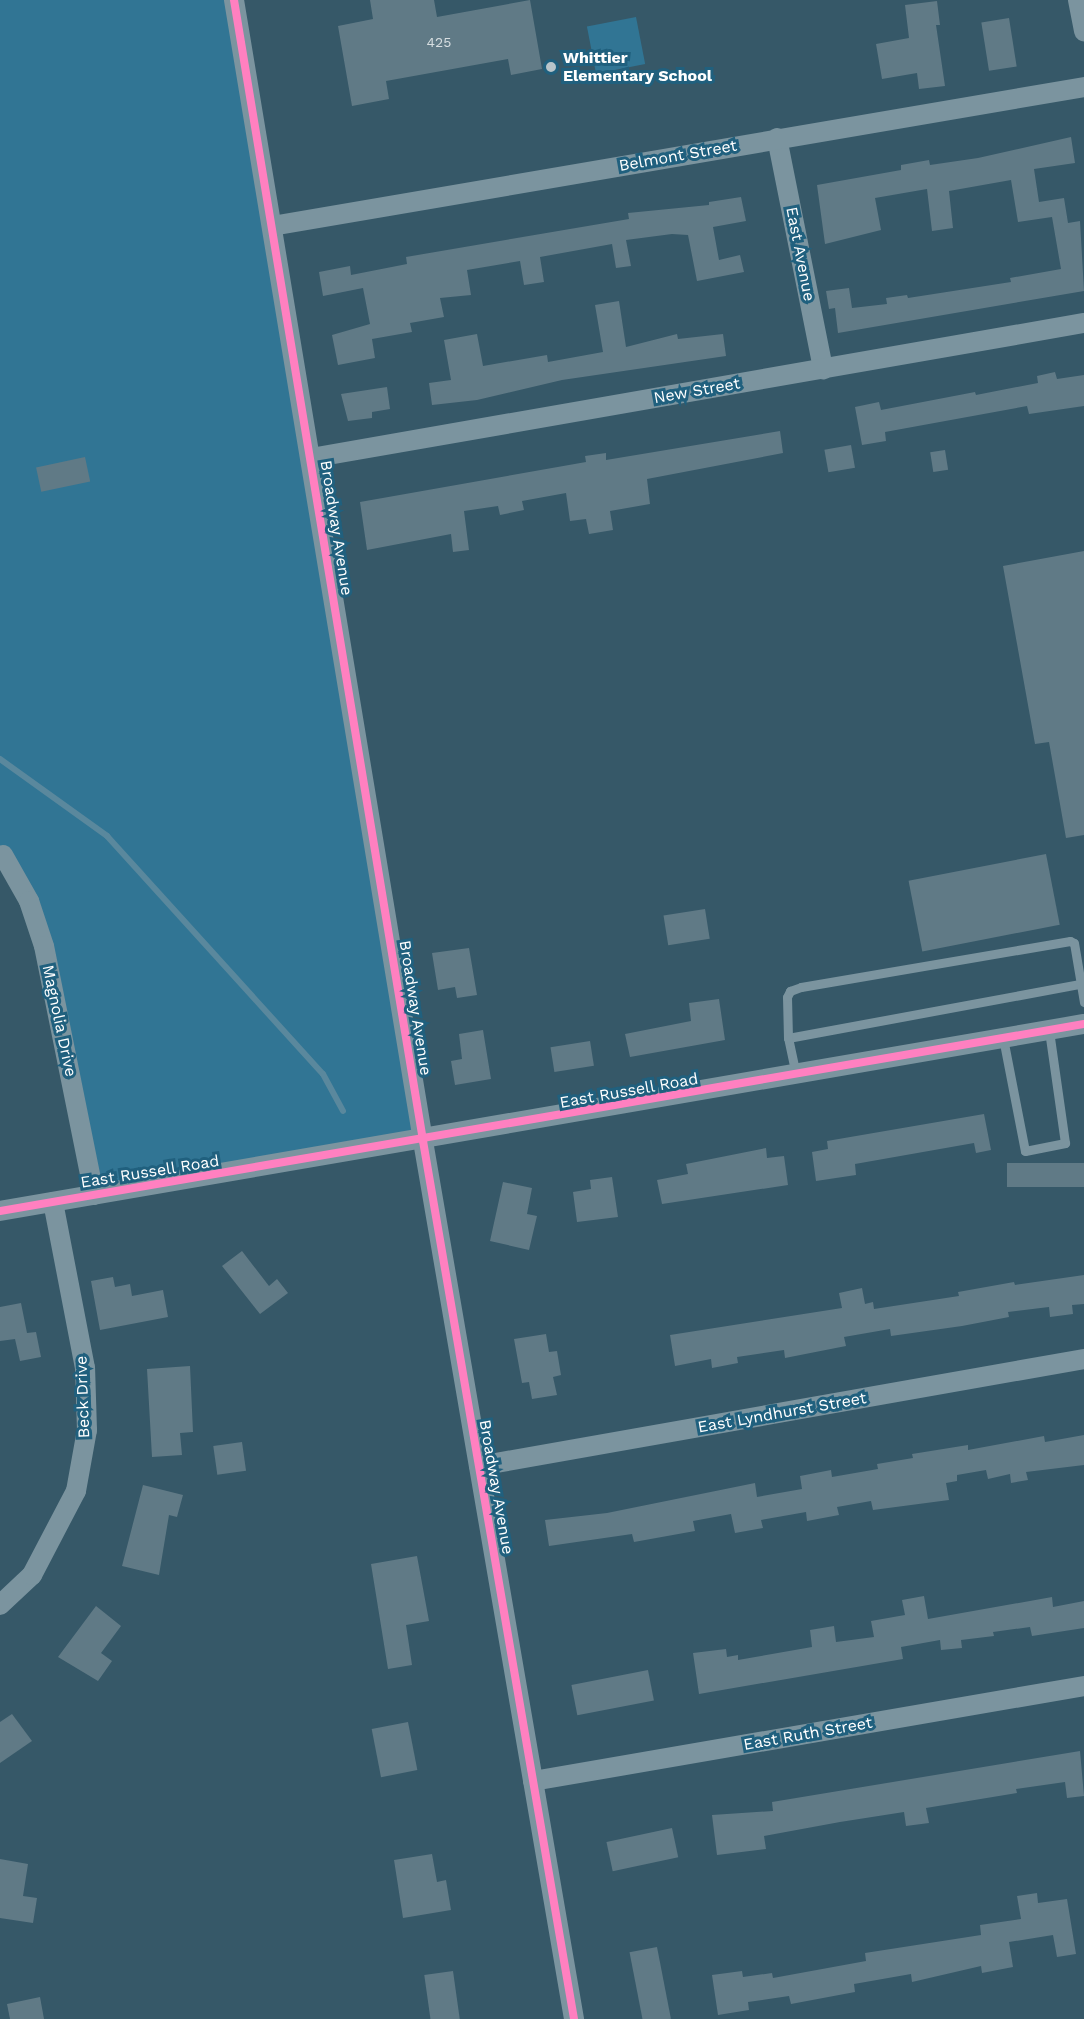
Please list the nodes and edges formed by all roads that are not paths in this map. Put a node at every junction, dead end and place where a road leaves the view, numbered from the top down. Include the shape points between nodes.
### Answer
1 (234, 0) edge
2 (1078, 0) edge
3 (1084, 31) edge
4 (1084, 87) edge
5 (777, 138) junction
6 (272, 226) junction
7 (1084, 323) edge
8 (823, 369) junction
9 (311, 458) junction
10 (3, 855) dead end
11 (1080, 984) junction
12 (1084, 1002) edge
13 (1084, 1024) edge
14 (1049, 1030) junction
15 (788, 1038) junction
16 (1003, 1038) junction
17 (796, 1075) junction
18 (423, 1141) junction
19 (94, 1195) junction
20 (53, 1202) junction
21 (0, 1212) edge
22 (1084, 1359) edge
23 (479, 1466) junction
24 (0, 1605) edge
25 (1084, 1686) edge
26 (533, 1781) junction
27 (574, 2019) edge

1 - 6 street, Broadway Avenue
2 - 3 street
4 - 5 street, Belmont Street
5 - 6 street, Belmont Street
5 - 8 street, East Avenue
6 - 9 street, Broadway Avenue
7 - 8 street, New Street
8 - 9 street, New Street
9 - 18 street, Broadway Avenue
10 - 19 street, Magnolia Drive via 29,901 44,946
11 - 12 lane
11 - 15 lane
11 - 15 lane via 1074,943 1070,940 801,987 790,991 787,997
13 - 14 street, East Russell Road
14 - 16 street, East Russell Road
14 - 16 lane via 1065,1143 1025,1150
15 - 17 lane
16 - 17 street, East Russell Road
17 - 18 street, East Russell Road
18 - 19 street, East Russell Road
18 - 23 street, Broadway Avenue
19 - 20 street, East Russell Road
20 - 21 street, East Russell Road
20 - 24 street, Beck Drive via 86,1368 87,1430 76,1491 32,1575
22 - 23 street, East Lyndhurst Street
23 - 26 street, Broadway Avenue
25 - 26 street, East Ruth Street
26 - 27 street, Broadway Avenue

